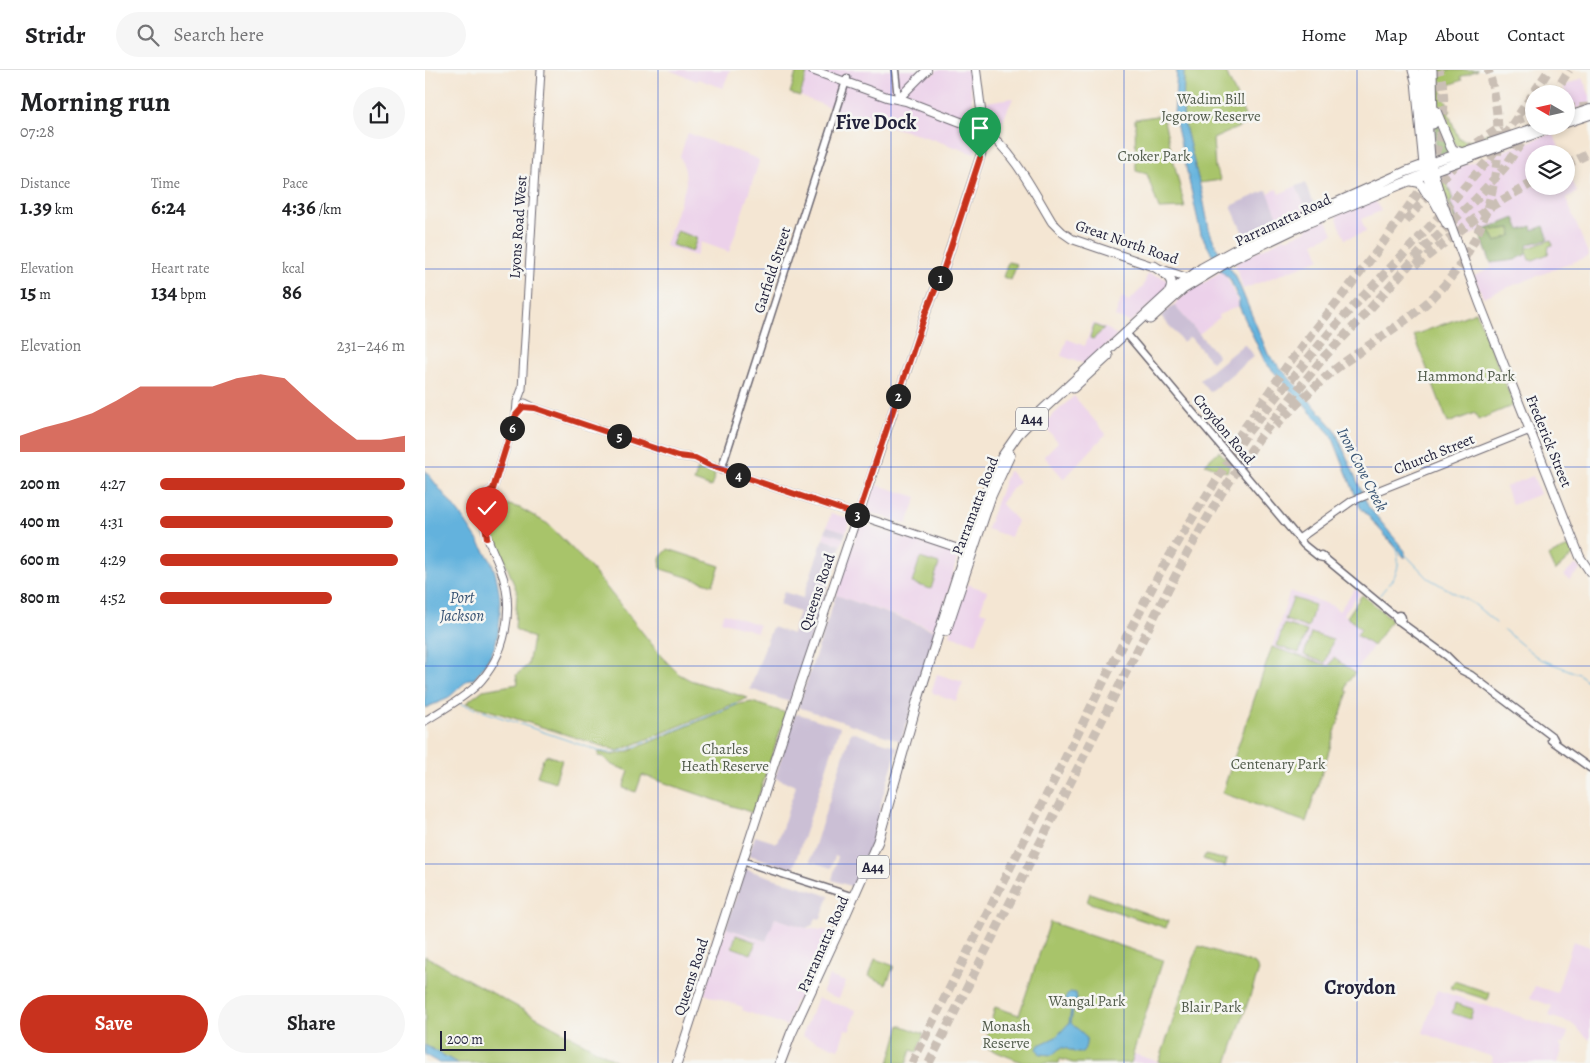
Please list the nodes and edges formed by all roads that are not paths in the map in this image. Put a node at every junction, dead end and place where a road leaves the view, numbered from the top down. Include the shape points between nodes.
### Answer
1 (541, 70) edge
2 (812, 70) edge
3 (825, 70) edge
4 (895, 70) edge
5 (927, 70) edge
6 (976, 70) edge
7 (1432, 70) edge
8 (1416, 72) edge
9 (846, 80) junction
10 (898, 99) junction
11 (1434, 103) junction
12 (1590, 109) edge
13 (1575, 114) edge
14 (1590, 115) edge
15 (1575, 120) edge
16 (984, 131) junction
17 (1525, 131) edge
18 (1531, 135) edge
19 (1463, 153) junction
20 (1424, 172) junction
21 (1433, 199) junction
22 (1454, 234) junction
23 (1154, 266) junction
24 (1189, 281) junction
25 (1169, 293) junction
26 (1128, 335) junction
27 (522, 404) junction
28 (1530, 430) junction
29 (721, 470) junction
30 (858, 515) junction
31 (1301, 540) junction
32 (968, 552) junction
33 (1590, 572) edge
34 (425, 721) edge
35 (1590, 768) edge
36 (743, 861) junction
37 (854, 897) junction
38 (677, 1063) edge
39 (780, 1063) edge
40 (786, 1063) edge

1 - 27 main road, Lyons Road West
2 - 9 main road, Great North Road
3 - 9 main road, Great North Road
4 - 10 street
5 - 10 main road
6 - 16 main road, Queens Road
7 - 11 highway
8 - 20 highway
9 - 10 main road, Great North Road
9 - 29 street, Garfield Street
10 - 16 main road, Great North Road
11 - 19 highway via 1453,150
11 - 20 highway
12 - 13 main road
14 - 15 main road
16 - 23 main road, Great North Road via 1005,149 1061,232 1072,239
16 - 30 main road, Queens Road via 985,142 943,271 926,312
17 - 19 main road, Parramatta Road
18 - 20 main road, Parramatta Road
19 - 20 main road, Parramatta Road
20 - 21 main road, Frederick Street
20 - 21 main road via 1420,183
20 - 22 main road, Frederick Street
20 - 24 highway, Parramatta Road / A44 via 1232,255
21 - 22 main road, Frederick Street
22 - 28 main road, Frederick Street
23 - 24 main road, Great North Road
23 - 25 highway via 1171,279
24 - 25 highway, Parramatta Road / A44
24 - 26 highway, Parramatta Road / A44
25 - 26 highway, Parramatta Road / A44
26 - 31 street, Croydon Road
26 - 32 highway, Parramatta Road / A44 via 1055,397 1015,438 994,472
27 - 29 main road
27 - 34 main road via 484,514 485,530 504,579 507,599 503,641 491,667 475,686
28 - 31 main road, Church Street via 1352,501
28 - 33 main road, Frederick Street via 1580,557
29 - 30 main road
30 - 32 main road
30 - 36 main road, Queens Road
31 - 35 street, Croydon Road via 1461,670
32 - 37 highway, Parramatta Road / A44 via 919,694 878,841
32 - 40 highway, Parramatta Road / A44 via 882,846
36 - 37 street
36 - 38 main road, Queens Road
37 - 39 highway, Parramatta Road / A44

